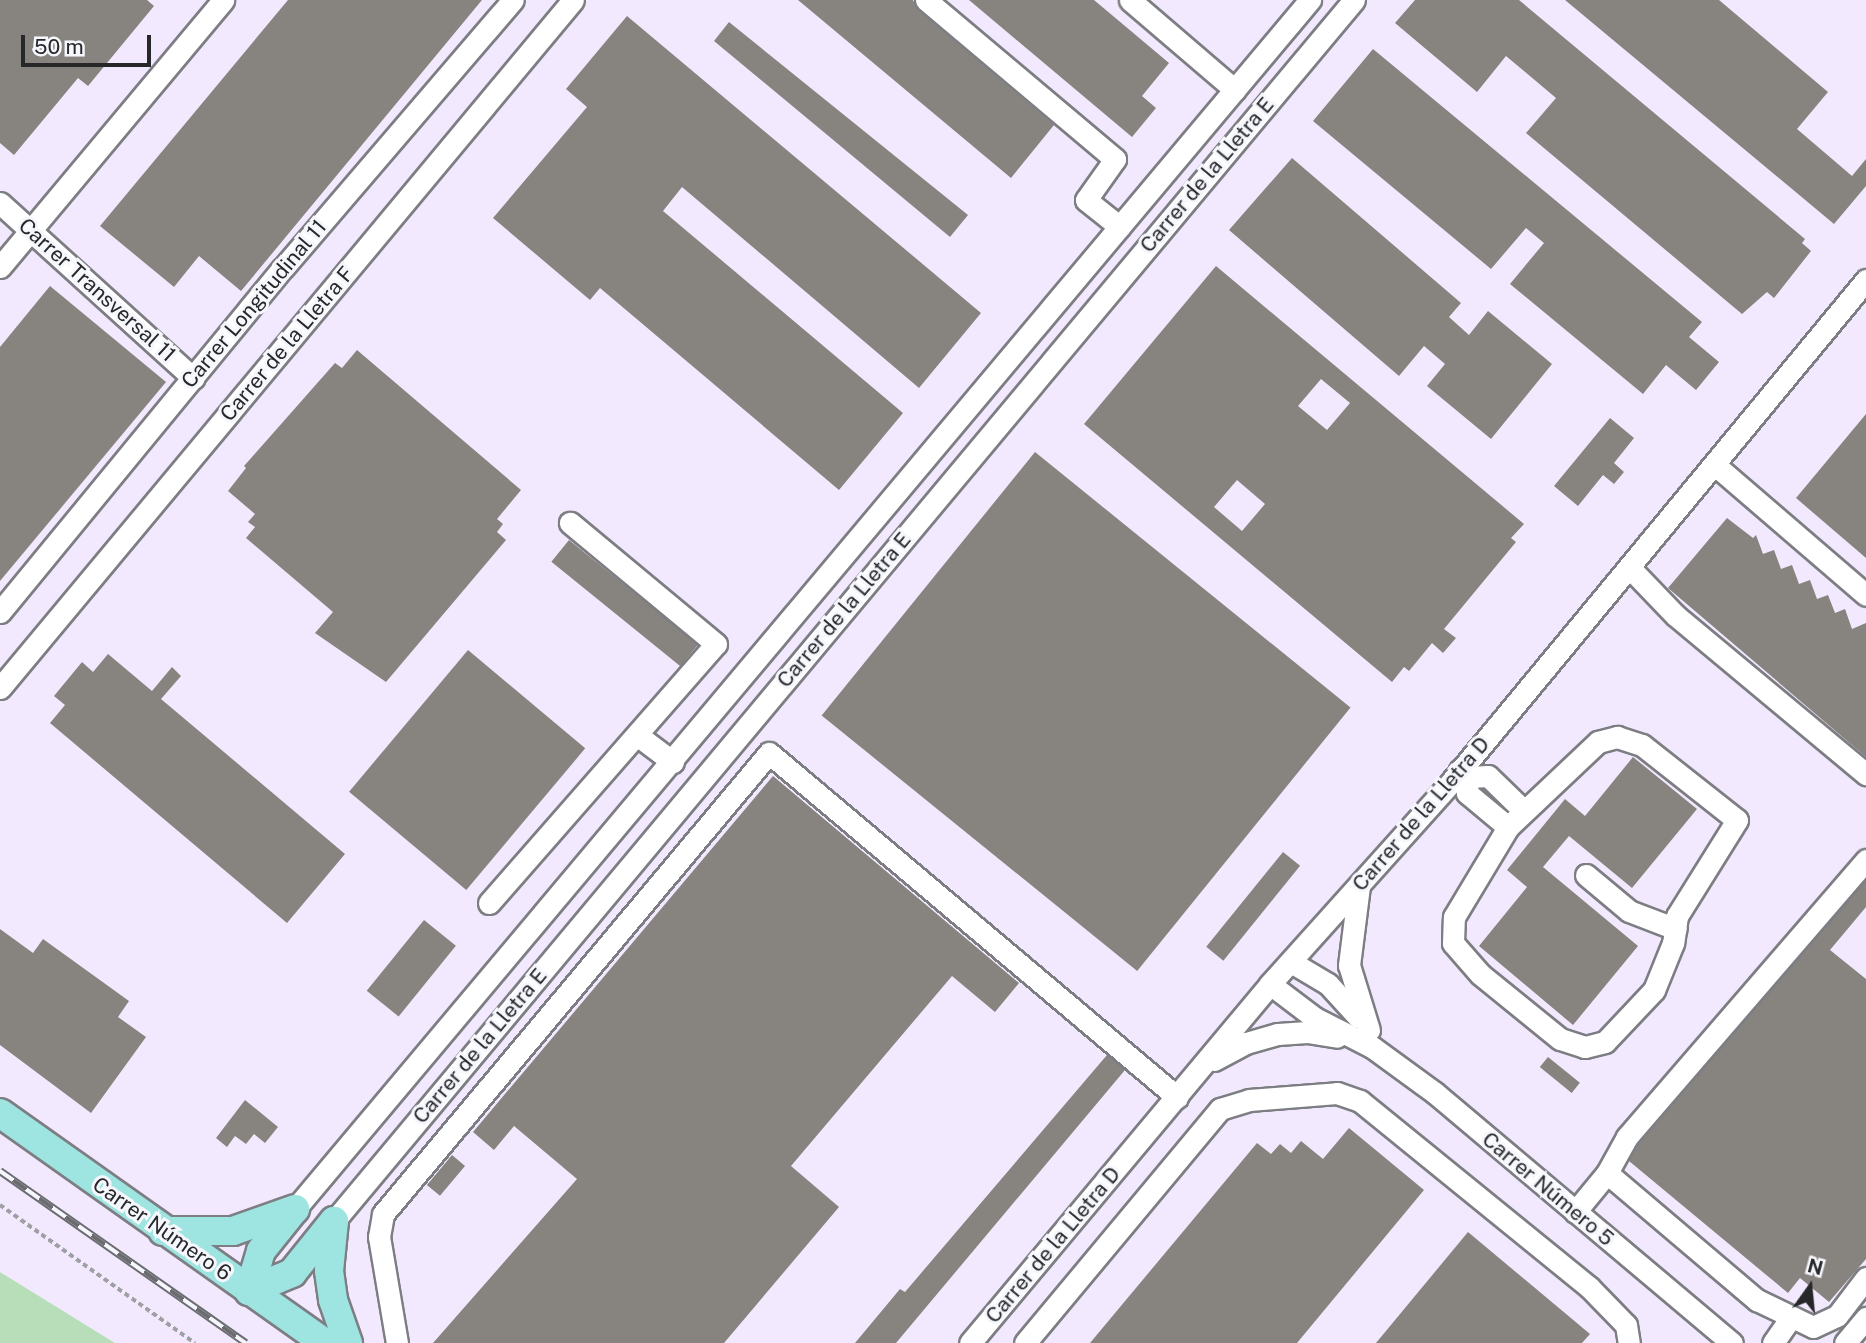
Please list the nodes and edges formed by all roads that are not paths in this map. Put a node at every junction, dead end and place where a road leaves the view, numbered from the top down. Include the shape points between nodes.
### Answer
1 (223, 0) edge
2 (513, 0) edge
3 (573, 0) edge
4 (926, 0) edge
5 (1130, 0) edge
6 (1310, 0) edge
7 (1354, 0) edge
8 (1235, 90) junction
9 (0, 202) edge
10 (1120, 228) junction
11 (32, 230) junction
12 (0, 267) edge
13 (1866, 280) edge
14 (193, 378) junction
15 (1715, 465) junction
16 (570, 523) dead end
17 (1630, 568) junction
18 (1866, 595) edge
19 (0, 612) edge
20 (0, 688) edge
21 (636, 735) junction
22 (673, 762) junction
23 (1464, 774) junction
24 (1866, 774) edge
25 (1524, 811) junction
26 (1508, 827) junction
27 (1866, 860) edge
28 (1586, 875) dead end
29 (1360, 884) junction
30 (489, 903) dead end
31 (1676, 929) junction
32 (1290, 962) junction
33 (1270, 984) junction
34 (1365, 1035) junction
35 (1203, 1066) junction
36 (1177, 1097) junction
37 (0, 1112) edge
38 (1607, 1173) junction
39 (295, 1209) junction
40 (1575, 1212) junction
41 (334, 1221) junction
42 (163, 1231) junction
43 (1866, 1279) edge
44 (249, 1291) junction
45 (1866, 1318) edge
46 (1789, 1320) junction
47 (1720, 1339) edge
48 (325, 1343) edge
49 (348, 1343) edge
50 (397, 1343) edge
51 (970, 1343) edge
52 (1025, 1343) edge
53 (1629, 1343) edge
54 (1773, 1343) edge
55 (1844, 1343) edge

1 - 11 street
2 - 14 street, Carrer Longitudinal 11
3 - 20 street, Carrer de la Lletra F
4 - 10 street via 1115,159 1086,200
5 - 8 street
6 - 8 street, Carrer de la Lletra E
7 - 41 street, Carrer de la Lletra E
8 - 10 street, Carrer de la Lletra E
9 - 11 street, Carrer Transversal 11
10 - 22 street, Carrer de la Lletra E
11 - 12 street
11 - 14 street, Carrer Transversal 11
13 - 15 street, Carrer de la Lletra D
14 - 19 street, Carrer Longitudinal 11
15 - 17 street, Carrer de la Lletra D
15 - 18 street
16 - 21 street via 716,644
17 - 23 street, Carrer de la Lletra D
17 - 24 street via 1675,615
21 - 22 street
21 - 30 street
22 - 39 street, Carrer de la Lletra E
23 - 25 street via 1488,776
23 - 26 street via 1467,793
23 - 29 street, Carrer de la Lletra D
25 - 26 street
25 - 31 street via 1598,742 1616,737 1642,745 1696,785 1737,820 1678,916
26 - 31 street via 1454,917 1453,943 1480,974 1560,1039 1585,1047 1605,1042 1625,1025 1654,990
27 - 38 street via 1627,1137
28 - 31 street via 1629,911
29 - 32 street, Carrer de la Lletra D
29 - 34 street via 1349,965
32 - 33 street, Carrer de la Lletra D
32 - 34 street via 1339,993
33 - 34 street via 1315,1018
33 - 35 street, Carrer de la Lletra D
34 - 35 street via 1278,1034 1246,1043
34 - 40 street, Carrer Número 5
35 - 36 street, Carrer de la Lletra D
36 - 50 street via 769,753 383,1214 379,1237
36 - 51 street, Carrer de la Lletra D
37 - 42 main road, Carrer Número 6
38 - 40 street
38 - 46 street via 1757,1300
39 - 42 main road via 233,1231
39 - 44 main road via 261,1251
40 - 47 street, Carrer Número 5
41 - 44 main road via 292,1273
41 - 49 main road via 329,1271 332,1300
42 - 44 main road, Carrer Número 6
43 - 46 street via 1837,1316 1813,1327
44 - 48 main road, Carrer Número 6
45 - 55 street
46 - 54 street
52 - 53 street via 1220,1109 1249,1100 1337,1093 1360,1101 1589,1287 1626,1325

